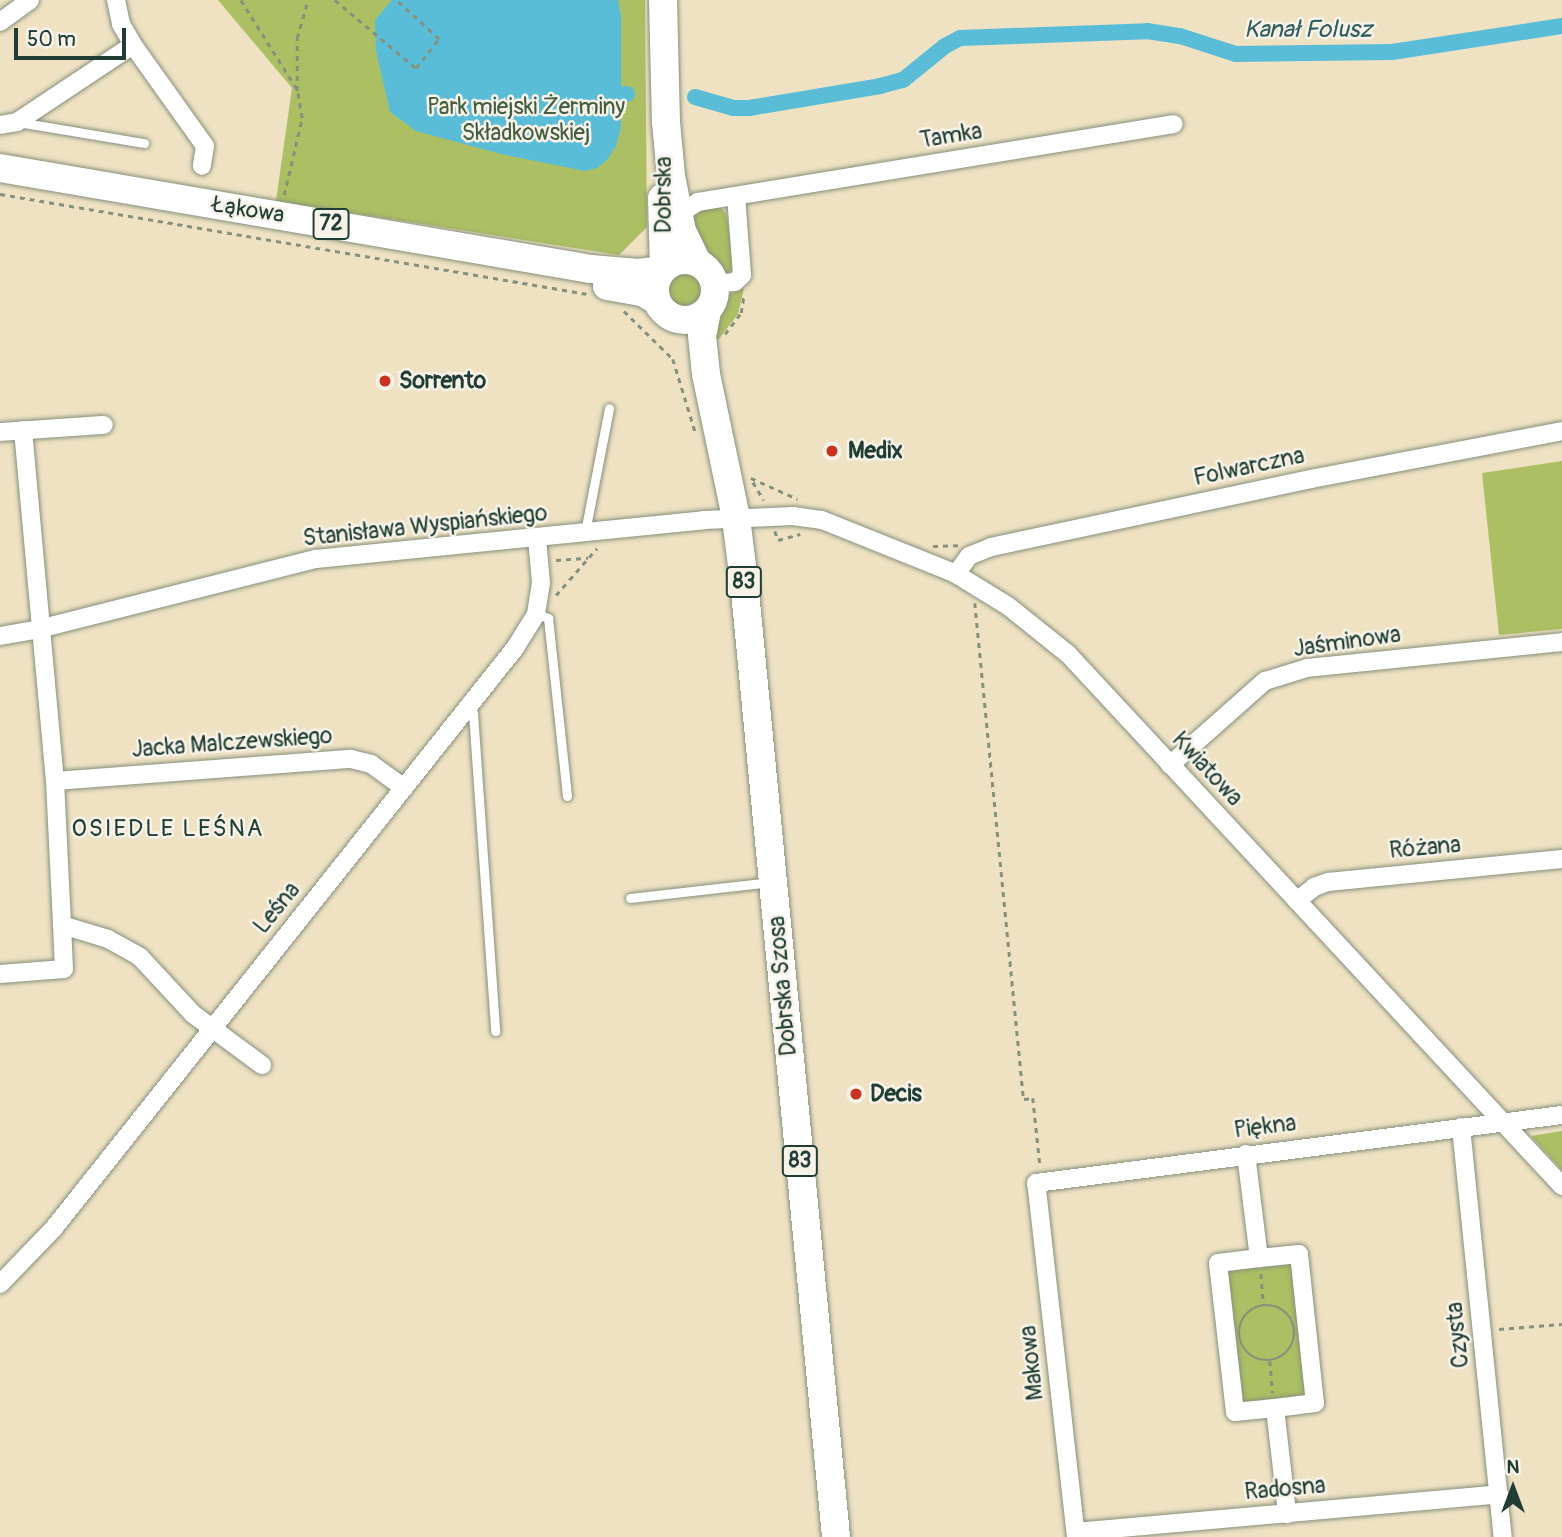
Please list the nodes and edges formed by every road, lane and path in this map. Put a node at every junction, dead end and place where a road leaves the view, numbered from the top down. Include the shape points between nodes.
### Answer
1 (30, 0) edge
2 (116, 0) edge
3 (241, 0) edge
4 (308, 0) edge
5 (335, 0) edge
6 (396, 0) edge
7 (662, 2) edge
8 (0, 22) edge
9 (133, 45) junction
10 (297, 91) junction
11 (666, 122) junction
12 (9, 124) edge
13 (1174, 124) dead end
14 (144, 143) dead end
15 (202, 166) dead end
16 (0, 168) edge
17 (0, 183) edge
18 (0, 194) edge
19 (736, 196) junction
20 (281, 207) dead end
21 (680, 220) junction
22 (697, 262) junction
23 (663, 269) junction
24 (715, 284) junction
25 (745, 291) dead end
26 (596, 295) dead end
27 (619, 306) dead end
28 (665, 310) junction
29 (707, 311) junction
30 (721, 340) dead end
31 (609, 408) dead end
32 (104, 425) dead end
33 (23, 430) junction
34 (1562, 431) edge
35 (0, 432) edge
36 (707, 438) junction
37 (747, 473) dead end
38 (751, 479) junction
39 (784, 494) junction
40 (778, 500) dead end
41 (803, 501) dead end
42 (768, 505) dead end
43 (736, 518) junction
44 (584, 534) junction
45 (537, 538) junction
46 (968, 542) dead end
47 (607, 544) dead end
48 (931, 546) dead end
49 (588, 558) junction
50 (548, 561) dead end
51 (956, 574) junction
52 (972, 583) junction
53 (540, 616) junction
54 (38, 629) junction
55 (0, 636) edge
56 (1562, 642) edge
57 (469, 705) junction
58 (1170, 765) junction
59 (55, 781) junction
60 (404, 788) junction
61 (567, 796) dead end
62 (1562, 859) edge
63 (774, 882) junction
64 (630, 898) dead end
65 (1297, 901) junction
66 (62, 925) junction
67 (0, 974) edge
68 (213, 1030) junction
69 (495, 1031) dead end
70 (262, 1065) dead end
71 (1562, 1115) edge
72 (1500, 1121) junction
73 (1461, 1128) junction
74 (1246, 1154) junction
75 (1039, 1183) junction
76 (1562, 1186) edge
77 (1259, 1258) junction
78 (0, 1284) edge
79 (1264, 1306) junction
80 (1562, 1324) edge
81 (1482, 1330) junction
82 (1270, 1361) junction
83 (1275, 1408) junction
84 (1499, 1494) junction
85 (1287, 1514) junction
86 (1076, 1534) edge
87 (836, 1537) edge
88 (1503, 1537) edge

1 - 8 street
2 - 9 street via 121,24
3 - 10 path
4 - 10 path via 297,38
5 - 6 path via 416,68 439,39
7 - 11 main road, Dobrska
9 - 12 street
9 - 15 street via 205,146
10 - 20 path via 302,118
11 - 21 main road, Dobrska
11 - 23 main road, Dobrska
12 - 14 lane
13 - 19 street, Tamka
16 - 23 main road, Łąkowa / 72 via 591,269 638,273
17 - 28 main road, Łąkowa / 72 via 642,292
18 - 26 path
19 - 21 street, Tamka via 691,205
19 - 24 street via 742,275 735,282
21 - 22 main road, Dobrska
22 - 23 main road, 72 via 680,260
22 - 24 main road
23 - 28 main road via 655,284
24 - 29 main road
25 - 30 path via 741,313
27 - 36 path via 673,359
28 - 29 main road via 692,320
28 - 36 main road, Dobrska Szosa / 83
29 - 36 main road, Dobrska Szosa / 83 via 702,326
31 - 44 lane
32 - 33 street
33 - 35 street
33 - 54 street
34 - 51 street, Folwarczna via 991,547 969,556
36 - 43 main road, Dobrska Szosa / 83
37 - 38 path
38 - 39 path
38 - 42 path
39 - 40 path
39 - 41 path
43 - 44 street, Stanisława Wyspiańskiego
43 - 51 street, Kwiatowa via 802,516 822,520
43 - 63 main road, Dobrska Szosa / 83
44 - 45 street, Stanisława Wyspiańskiego
45 - 53 street, Leśna
45 - 54 street, Stanisława Wyspiańskiego via 316,559
46 - 48 path
47 - 49 path via 595,548
49 - 50 path
49 - 53 path
51 - 52 street, Kwiatowa
52 - 58 street, Kwiatowa via 1032,623 1068,654
52 - 75 path via 1024,1099 1033,1098
53 - 57 street, Leśna
53 - 61 lane via 548,618
54 - 55 street, Stanisława Wyspiańskiego
54 - 59 street
56 - 58 street, Jaśminowa via 1307,668 1265,681
57 - 60 street, Leśna
57 - 69 lane
58 - 65 street, Kwiatowa
59 - 60 street, Jacka Malczewskiego via 351,759 371,764
59 - 66 street
60 - 68 street, Leśna
62 - 65 street, Różana via 1328,882
63 - 64 lane
63 - 87 main road, Dobrska Szosa / 83
65 - 72 street, Kwiatowa
66 - 67 street via 64,969
66 - 68 street via 108,939 140,957
68 - 70 street
68 - 78 street, Leśna via 54,1228
71 - 72 street, Piękna
72 - 73 street, Piękna
72 - 76 street, Kwiatowa
73 - 74 street, Piękna
73 - 81 street, Czysta
74 - 75 street, Piękna
74 - 77 street
75 - 86 street, Makowa
77 - 79 path
77 - 83 street via 1298,1254 1315,1404
77 - 83 street via 1218,1263 1235,1412
79 - 82 path via 1255,1308 1242,1322 1240,1341 1251,1356
79 - 82 path via 1281,1309 1295,1331 1286,1354
80 - 81 path
81 - 84 street, Czysta
82 - 83 path
83 - 85 street
84 - 85 street, Radosna
84 - 88 street, Czysta
85 - 86 street, Radosna

